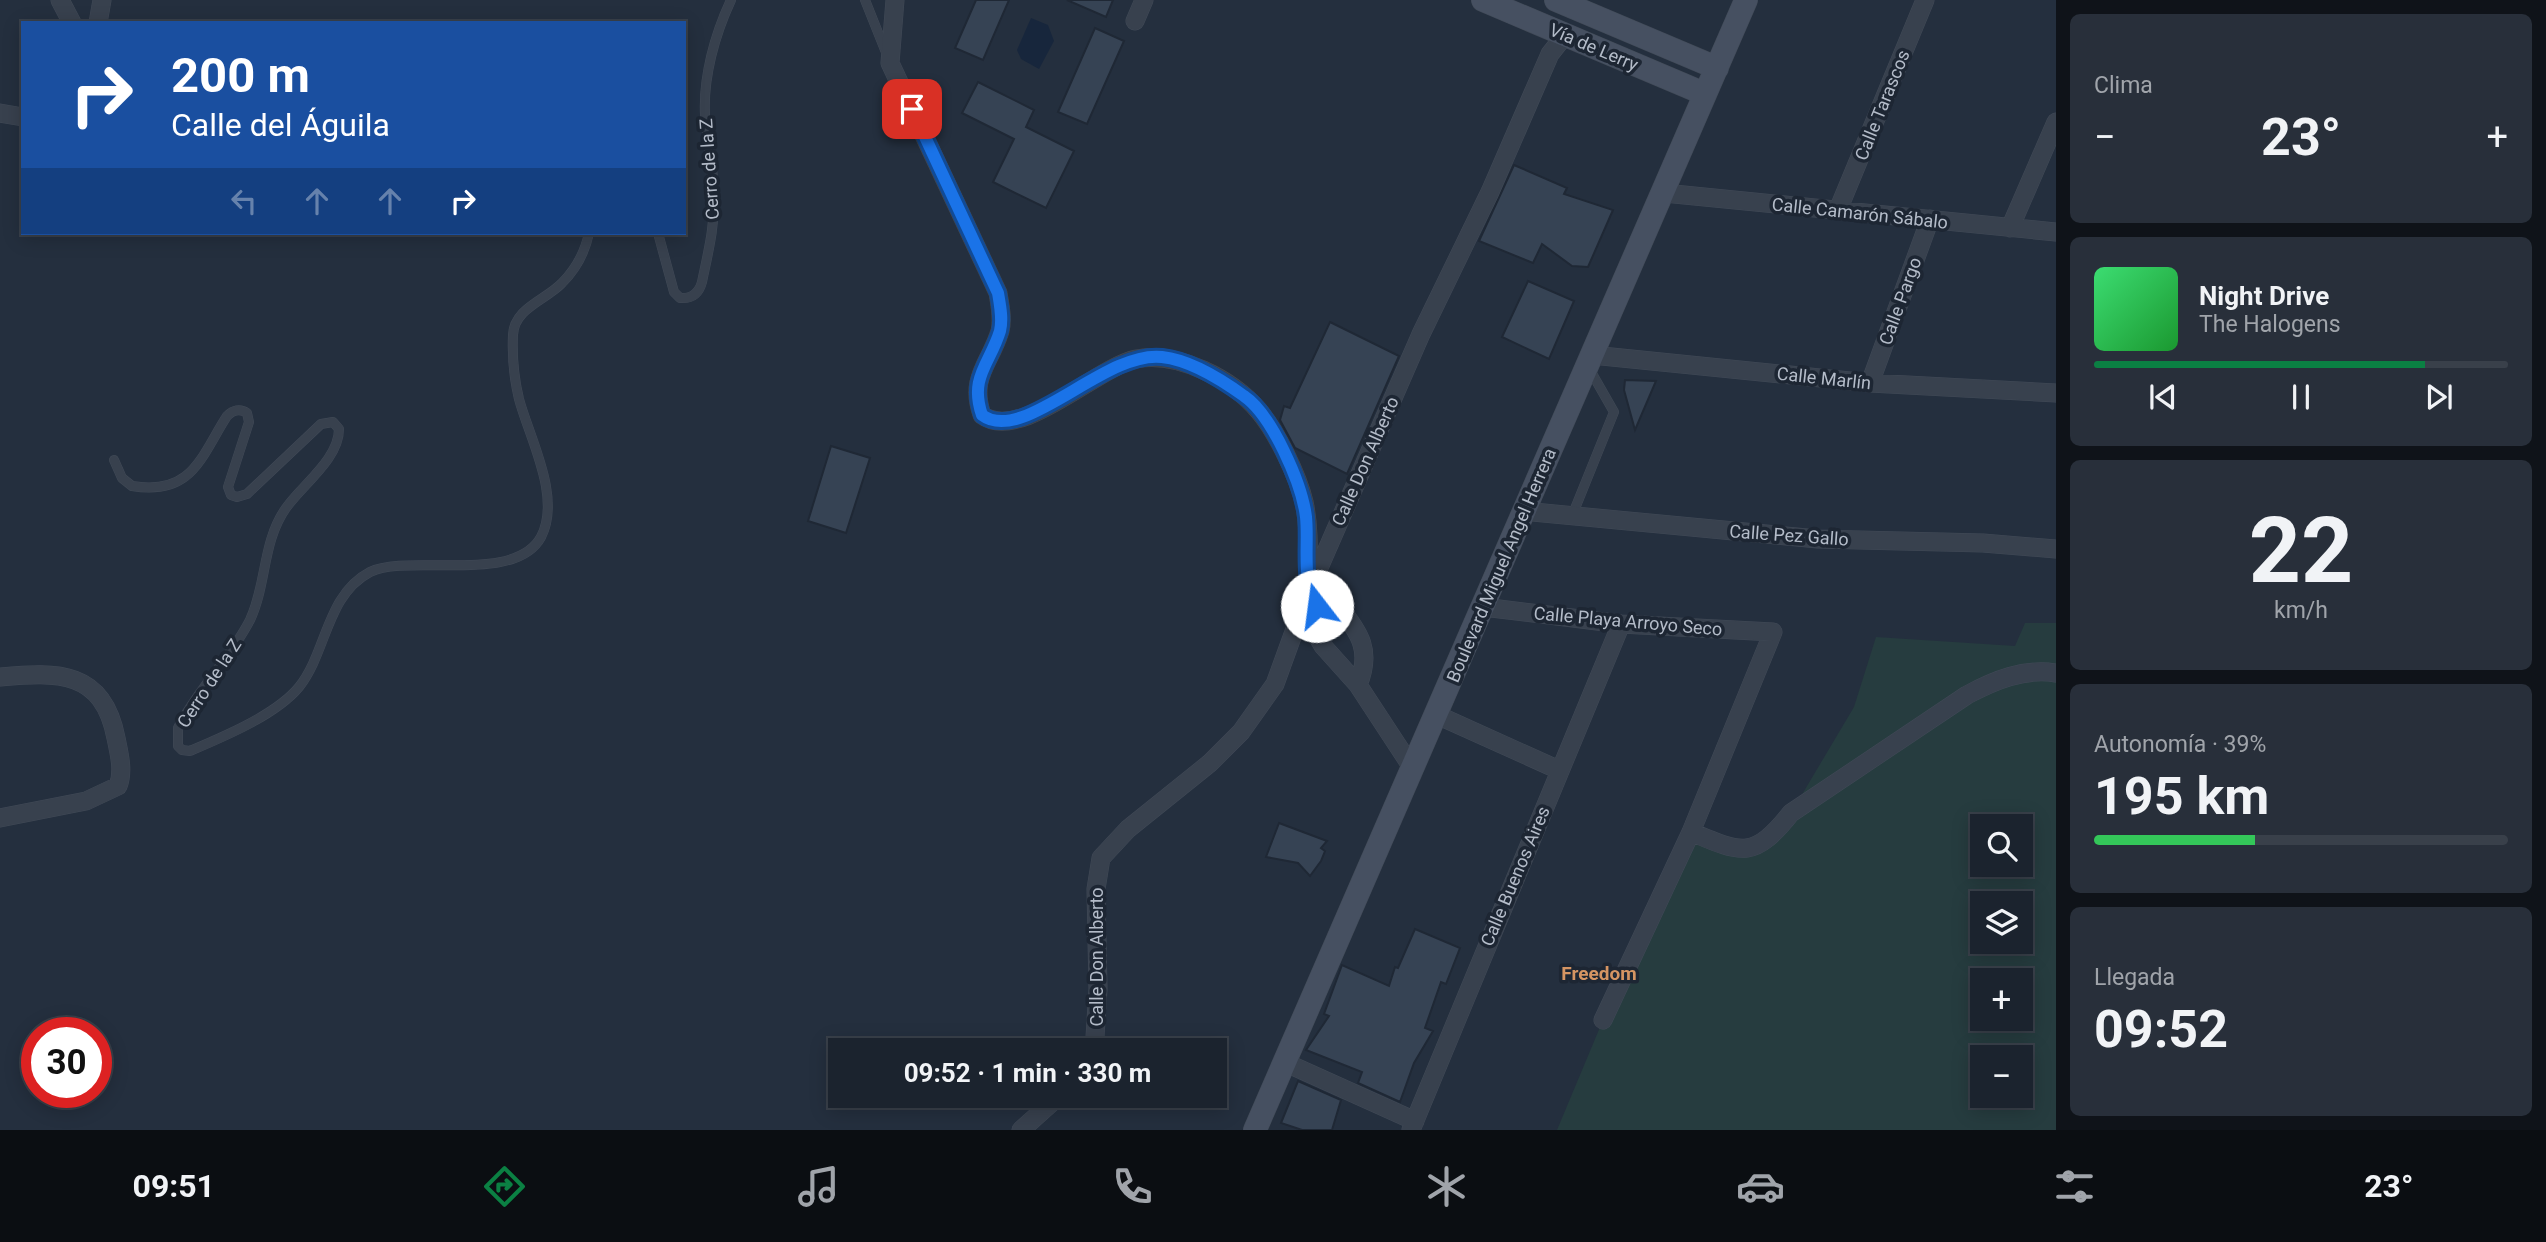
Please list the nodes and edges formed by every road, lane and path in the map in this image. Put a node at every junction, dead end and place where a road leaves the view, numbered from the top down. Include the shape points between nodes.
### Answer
1 (60, 0) edge
2 (102, 0) edge
3 (731, 0) edge
4 (865, 0) edge
5 (895, 0) edge
6 (1144, 0) edge
7 (1483, 0) edge
8 (1746, 0) edge
9 (1926, 0) edge
10 (1571, 3) edge
11 (71, 21) edge
12 (98, 21) edge
13 (1135, 21) dead end
14 (1566, 35) junction
15 (890, 63) junction
16 (1717, 68) junction
17 (1705, 94) junction
18 (0, 113) edge
19 (21, 117) edge
20 (2056, 122) edge
21 (1664, 193) junction
22 (1838, 210) junction
23 (1930, 219) junction
24 (2011, 228) junction
25 (2056, 232) edge
26 (588, 235) edge
27 (658, 235) edge
28 (1589, 360) junction
29 (1870, 383) junction
30 (2056, 393) edge
31 (114, 460) dead end
32 (1523, 511) junction
33 (1572, 516) junction
34 (2056, 550) edge
35 (1312, 599) junction
36 (1483, 607) junction
37 (1621, 624) junction
38 (2056, 673) edge
39 (0, 677) edge
40 (1358, 685) junction
41 (1437, 715) junction
42 (1413, 769) junction
43 (1559, 770) junction
44 (0, 818) edge
45 (1691, 832) junction
46 (1603, 1020) dead end
47 (1096, 1038) edge
48 (1284, 1062) junction
49 (1048, 1108) edge
50 (1413, 1125) edge
51 (1021, 1130) edge
52 (1255, 1130) edge

1 - 11 street
2 - 12 street
3 - 27 lane, Cerro de la Z via 706,89 714,218 700,290 693,296 682,299 675,295
4 - 15 lane
5 - 15 street
6 - 13 street
7 - 14 street, Vía de Lerry
8 - 16 street, Boulevard Miguel Angel Herrera
9 - 22 street, Calle Tarascos
10 - 16 street, Vía de Lerry
14 - 17 street, Vía de Lerry
14 - 35 street, Calle Don Alberto via 1550,54 1421,334
15 - 35 street via 998,293 1000,332 980,373 977,392 982,415 997,422 1019,420 1116,365 1134,360 1163,357 1211,375 1247,397 1262,413 1291,468 1306,517
16 - 17 street, Boulevard Miguel Angel Herrera
17 - 21 street, Boulevard Miguel Angel Herrera
18 - 19 street
20 - 24 street
21 - 22 street, Calle Camarón Sábalo
21 - 28 street, Boulevard Miguel Angel Herrera
22 - 23 street, Calle Camarón Sábalo
23 - 24 street, Calle Camarón Sábalo
23 - 29 street, Calle Pargo
24 - 25 street, Calle Camarón Sábalo
26 - 31 lane, Cerro de la Z via 571,273 522,314 513,331 519,399 544,478 545,524 538,541 516,555 480,565 400,566 369,572 335,608 318,656 293,693 266,714 190,751 178,746 178,728 249,621 274,531 286,507 338,442 339,429 333,422 321,424 247,494 237,497 228,487 249,422 242,410 228,416 199,467 172,483 130,486
28 - 29 street, Calle Marlín
28 - 32 street, Boulevard Miguel Angel Herrera
28 - 33 lane via 1614,412
29 - 30 street, Calle Marlín
32 - 33 street, Calle Pez Gallo
32 - 36 street, Boulevard Miguel Angel Herrera
33 - 34 street, Calle Pez Gallo via 1818,539 1983,543
35 - 40 street via 1313,629
35 - 40 street via 1339,607 1361,634 1364,670
35 - 47 street, Calle Don Alberto via 1275,684 1241,732 1101,858 1096,888
36 - 37 street, Calle Playa Arroyo Seco
36 - 41 street, Boulevard Miguel Angel Herrera
37 - 43 street, Calle Buenos Aires
37 - 45 street, Calle Playa Arroyo Seco via 1773,632
38 - 45 street via 2013,676 1967,695 1791,813 1762,844 1736,849
39 - 44 street via 59,676 83,683 100,695 114,727 121,775 118,786 86,801
40 - 42 street
41 - 42 street, Boulevard Miguel Angel Herrera
41 - 43 street
42 - 48 street, Boulevard Miguel Angel Herrera
43 - 50 street, Calle Buenos Aires
45 - 46 street
48 - 50 street
48 - 52 street, Boulevard Miguel Angel Herrera
49 - 51 street

